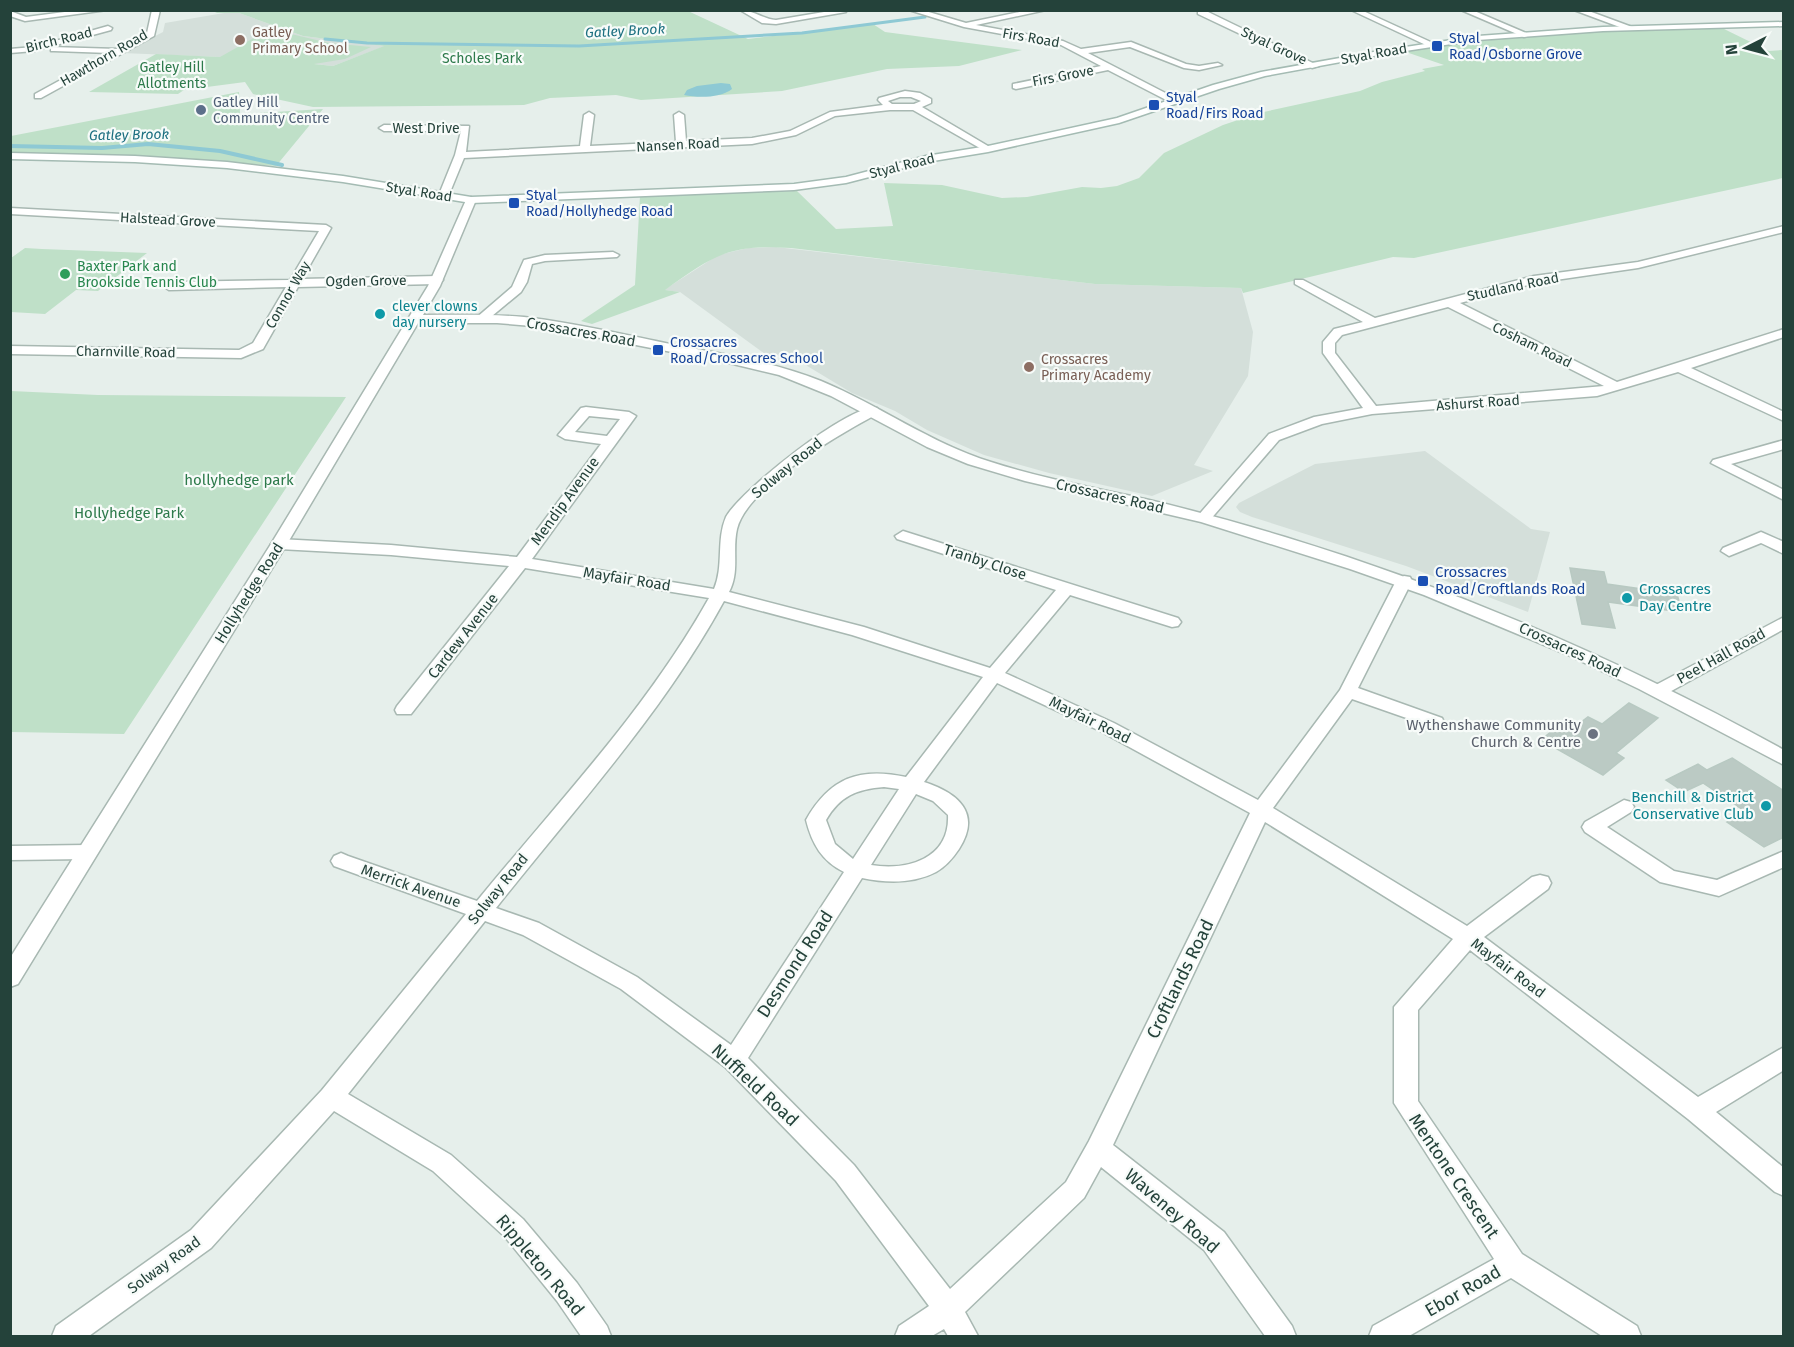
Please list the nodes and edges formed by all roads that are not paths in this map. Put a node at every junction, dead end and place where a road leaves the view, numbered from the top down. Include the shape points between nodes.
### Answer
1 (104, 10) edge
2 (156, 10) edge
3 (743, 10) edge
4 (912, 10) edge
5 (1043, 10) edge
6 (1354, 10) edge
7 (1464, 10) edge
8 (1577, 10) edge
9 (843, 11) edge
10 (1201, 12) dead end
11 (10, 13) edge
12 (1784, 24) edge
13 (964, 25) junction
14 (1628, 27) junction
15 (108, 28) dead end
16 (1527, 35) junction
17 (1431, 44) junction
18 (34, 49) junction
19 (23, 50) junction
20 (10, 51) edge
21 (1082, 51) junction
22 (118, 52) junction
23 (10, 58) edge
24 (1218, 65) dead end
25 (1315, 66) junction
26 (1111, 67) junction
27 (1016, 86) dead end
28 (38, 96) dead end
29 (1174, 101) junction
30 (890, 107) junction
31 (915, 108) junction
32 (589, 115) dead end
33 (679, 116) dead end
34 (384, 128) dead end
35 (681, 145) junction
36 (585, 148) junction
37 (988, 149) junction
38 (460, 155) junction
39 (10, 156) edge
40 (443, 197) junction
41 (471, 200) junction
42 (10, 211) edge
43 (326, 228) joint
44 (1784, 229) edge
45 (591, 242) dead end
46 (613, 255) dead end
47 (591, 256) junction
48 (437, 280) junction
49 (1299, 282) dead end
50 (296, 283) junction
51 (169, 286) dead end
52 (1448, 302) junction
53 (482, 318) junction
54 (415, 319) junction
55 (1373, 322) junction
56 (1784, 333) edge
57 (10, 350) edge
58 (241, 354) joint
59 (1679, 368) junction
60 (1617, 387) junction
61 (1372, 410) junction
62 (872, 411) junction
63 (1784, 417) edge
64 (608, 440) dead end
65 (1784, 444) edge
66 (1784, 496) edge
67 (1204, 518) junction
68 (903, 536) dead end
69 (279, 544) junction
70 (1784, 549) edge
71 (1729, 550) dead end
72 (521, 562) junction
73 (1404, 581) junction
74 (1066, 589) junction
75 (720, 595) junction
76 (1172, 622) dead end
77 (1784, 622) edge
78 (994, 675) junction
79 (1658, 691) junction
80 (1348, 692) junction
81 (404, 710) dead end
82 (1435, 722) dead end
83 (1784, 759) edge
84 (912, 784) junction
85 (1624, 807) dead end
86 (1261, 810) junction
87 (87, 852) junction
88 (10, 854) edge
89 (1784, 858) edge
90 (341, 861) dead end
91 (857, 869) junction
92 (1540, 883) dead end
93 (481, 910) junction
94 (1468, 937) junction
95 (10, 978) edge
96 (1784, 1057) edge
97 (734, 1060) junction
98 (331, 1097) junction
99 (1697, 1110) junction
100 (1098, 1149) junction
101 (1784, 1184) edge
102 (1512, 1263) junction
103 (948, 1309) junction
104 (66, 1336) edge
105 (597, 1336) edge
106 (909, 1336) edge
107 (964, 1336) edge
108 (1282, 1336) edge
109 (1383, 1336) edge
110 (1627, 1336) edge

1 - 11 street via 25,18
2 - 22 street, Hawthorn Road via 151,34
3 - 9 street via 776,22
4 - 13 street, Firs Road
5 - 13 street
6 - 17 street
7 - 16 street
8 - 14 street
10 - 25 street, Styal Grove
12 - 14 street, Styal Road
13 - 21 street, Firs Road via 1036,37
14 - 16 street, Styal Road
15 - 18 street, Birch Road
16 - 17 street, Styal Road
17 - 25 street, Styal Road
18 - 19 street, Birch Road
18 - 22 street
19 - 20 street, Birch Road
19 - 23 street
21 - 24 street via 1127,42 1184,66 1198,69
21 - 26 street, Firs Road
22 - 28 street, Hawthorn Road
25 - 29 street, Styal Road via 1264,74
26 - 27 street, Firs Grove
26 - 29 street, Firs Road
29 - 37 street, Styal Road via 1119,120
30 - 31 street, Nansen Road
30 - 31 street via 882,100 898,94 917,94 927,101
30 - 35 street, Nansen Road via 833,114 793,133 752,141
31 - 37 street
32 - 36 street
33 - 35 street
34 - 38 street, West Drive via 466,128
35 - 36 street, Nansen Road
36 - 38 street, Nansen Road
37 - 41 street, Styal Road via 794,188
38 - 40 street, West Drive
39 - 40 street, Styal Road via 227,165 343,179
40 - 41 street, Styal Road
41 - 48 street, Hollyhedge Road
42 - 43 street, Halstead Grove
43 - 50 street, Connor Way
44 - 52 street, Studland Road via 1638,266 1534,280
45 - 47 street
46 - 47 street
47 - 53 street via 528,262 522,284
48 - 50 street, Ogden Grove
48 - 54 street, Hollyhedge Road
49 - 55 street
50 - 51 street, Ogden Grove
50 - 58 street, Connor Way via 258,346
52 - 55 street, Studland Road
52 - 60 street, Cosham Road
53 - 54 street, Crossacres Road
53 - 62 street, Crossacres Road via 570,328 784,372
54 - 69 street, Hollyhedge Road
55 - 61 street, Studland Road via 1338,332 1329,342 1329,353
56 - 59 street, Ashurst Road
57 - 58 street, Charnville Road
59 - 60 street, Ashurst Road
59 - 63 street
60 - 61 street, Ashurst Road via 1562,396
61 - 67 street, Ashurst Road via 1319,420 1274,437
62 - 67 street, Crossacres Road via 939,448 970,460
62 - 75 street, Solway Road via 823,438 750,496 729,530 728,574
64 - 72 street, Mendip Avenue
65 - 66 street via 1718,463
67 - 73 street, Crossacres Road
68 - 74 street, Tranby Close
69 - 72 street, Mayfair Road
69 - 87 street, Hollyhedge Road
70 - 71 street via 1761,537
72 - 75 street, Mayfair Road
72 - 81 street, Cardew Avenue
73 - 79 street, Crossacres Road via 1492,615
73 - 80 street, Croftlands Road
74 - 76 street, Tranby Close
74 - 78 street
75 - 78 street, Mayfair Road via 858,631
75 - 93 street, Solway Road via 691,646 632,725
77 - 79 street, Peel Hall Road
78 - 84 street
78 - 86 street, Mayfair Road via 1107,727
79 - 83 street, Crossacres Road
80 - 82 street
80 - 86 street, Croftlands Road
84 - 91 street, Desmond Road
84 - 91 street via 862,781 839,790 824,804 816,820 820,838 832,855
84 - 91 street via 952,804 958,820 956,837 944,855 927,867 905,874
85 - 89 street via 1592,827 1668,877 1719,888
86 - 94 street, Mayfair Road
86 - 100 street, Croftlands Road
87 - 88 street
87 - 95 street, Hollyhedge Road
90 - 93 street, Merrick Avenue
91 - 97 street, Desmond Road
92 - 94 street, Mentone Crescent
93 - 97 street, Nuffield Road via 531,929 629,983
93 - 98 street, Solway Road
94 - 99 street, Mayfair Road
94 - 102 street, Mentone Crescent via 1406,1007 1406,1103
96 - 99 street
97 - 103 street, Nuffield Road via 845,1173
98 - 104 street, Solway Road via 201,1239
98 - 105 street, Rippleton Road via 442,1163 514,1228 567,1292
99 - 101 street, Mayfair Road
100 - 103 street, Croftlands Road via 1075,1190
100 - 108 street, Waveney Road via 1214,1242
102 - 109 street, Ebor Road
102 - 110 street, Mentone Crescent
103 - 106 street, Croftlands Road
103 - 107 street, Nuffield Road

